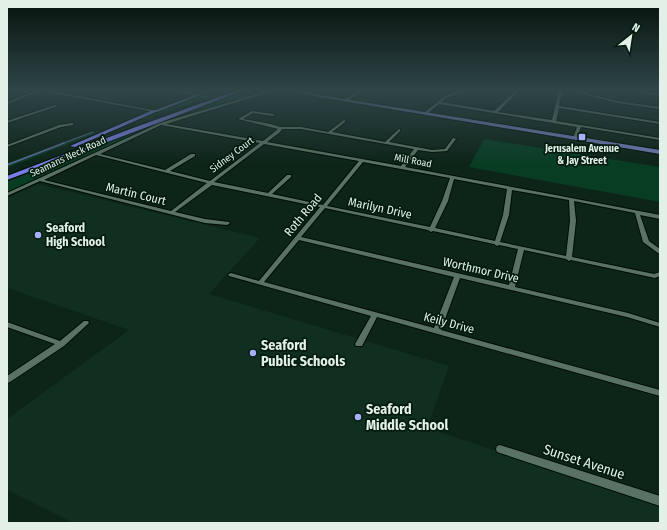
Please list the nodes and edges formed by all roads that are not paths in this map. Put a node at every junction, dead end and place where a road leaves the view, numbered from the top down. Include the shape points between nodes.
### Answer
1 (29, 115) edge
2 (145, 115) edge
3 (162, 115) edge
4 (174, 115) edge
5 (190, 115) edge
6 (247, 115) edge
7 (436, 115) edge
8 (511, 115) edge
9 (555, 115) edge
10 (610, 115) edge
11 (344, 121) dead end
12 (7, 122) edge
13 (554, 122) junction
14 (660, 122) edge
15 (72, 124) dead end
16 (162, 124) junction
17 (579, 126) junction
18 (280, 128) junction
19 (399, 130) dead end
20 (329, 133) junction
21 (575, 138) junction
22 (454, 139) dead end
23 (660, 139) edge
24 (7, 141) edge
25 (14, 143) junction
26 (263, 143) junction
27 (386, 143) junction
28 (7, 146) edge
29 (417, 148) junction
30 (660, 152) edge
31 (96, 154) junction
32 (193, 155) dead end
33 (362, 161) junction
34 (28, 165) junction
35 (402, 168) junction
36 (165, 172) junction
37 (7, 173) edge
38 (289, 176) dead end
39 (7, 178) edge
40 (452, 178) junction
41 (40, 180) junction
42 (211, 183) junction
43 (510, 188) junction
44 (7, 195) edge
45 (269, 195) junction
46 (571, 200) junction
47 (324, 207) junction
48 (171, 213) junction
49 (637, 213) junction
50 (660, 217) edge
51 (227, 223) dead end
52 (431, 230) junction
53 (297, 238) junction
54 (497, 244) junction
55 (521, 249) junction
56 (660, 252) edge
57 (569, 259) junction
58 (660, 274) edge
59 (231, 275) dead end
60 (458, 275) junction
61 (260, 283) junction
62 (511, 288) junction
63 (376, 314) junction
64 (86, 323) dead end
65 (7, 324) edge
66 (660, 325) edge
67 (437, 331) junction
68 (60, 344) junction
69 (359, 344) dead end
70 (7, 380) edge
71 (660, 393) edge
72 (500, 450) dead end
73 (660, 501) edge

1 - 12 street
2 - 34 highway
3 - 34 highway
4 - 39 highway
5 - 16 street, Seamans Neck Road
6 - 18 street, Sidney Court via 240,119
7 - 21 main road
8 - 13 street
9 - 13 street
10 - 14 street
11 - 20 street
13 - 17 street
15 - 25 street
16 - 26 street, Mill Road
16 - 31 street, Seamans Neck Road
17 - 21 street
17 - 23 street
18 - 20 street via 301,128
18 - 26 street, Sidney Court via 279,132
19 - 27 street
20 - 27 street
21 - 30 main road
22 - 29 street via 446,150
24 - 25 street
25 - 28 street
26 - 33 street, Mill Road
26 - 42 street, Sidney Court
27 - 29 street
29 - 35 street
31 - 36 street, Marilyn Drive
31 - 41 street, Seamans Neck Road
32 - 36 street
33 - 35 street, Mill Road
33 - 47 street, Roth Road
34 - 37 highway
35 - 40 street, Mill Road
36 - 42 street, Marilyn Drive
38 - 45 street
40 - 43 street, Mill Road
40 - 52 street via 445,201
41 - 44 street, Seamans Neck Road
41 - 48 street, Martin Court
42 - 45 street, Marilyn Drive
42 - 48 street, Sidney Court
43 - 46 street, Mill Road
43 - 54 street via 506,215
45 - 47 street, Marilyn Drive
46 - 49 street, Mill Road
46 - 57 street via 573,221
47 - 52 street, Marilyn Drive
47 - 53 street, Roth Road
48 - 51 street, Martin Court via 204,221
49 - 50 street, Mill Road
49 - 56 street via 646,242
52 - 54 street, Marilyn Drive
53 - 60 street, Worthmor Drive
53 - 61 street, Roth Road
54 - 55 street, Marilyn Drive
55 - 57 street, Marilyn Drive
55 - 62 street
57 - 58 street, Marilyn Drive via 654,276
59 - 61 street, Keily Drive
60 - 62 street, Worthmor Drive
60 - 67 street
61 - 63 street, Keily Drive
62 - 66 street, Worthmor Drive
63 - 67 street, Keily Drive
63 - 69 street
64 - 68 street
65 - 68 street
67 - 71 street, Keily Drive
68 - 70 street
72 - 73 street, Sunset Avenue

